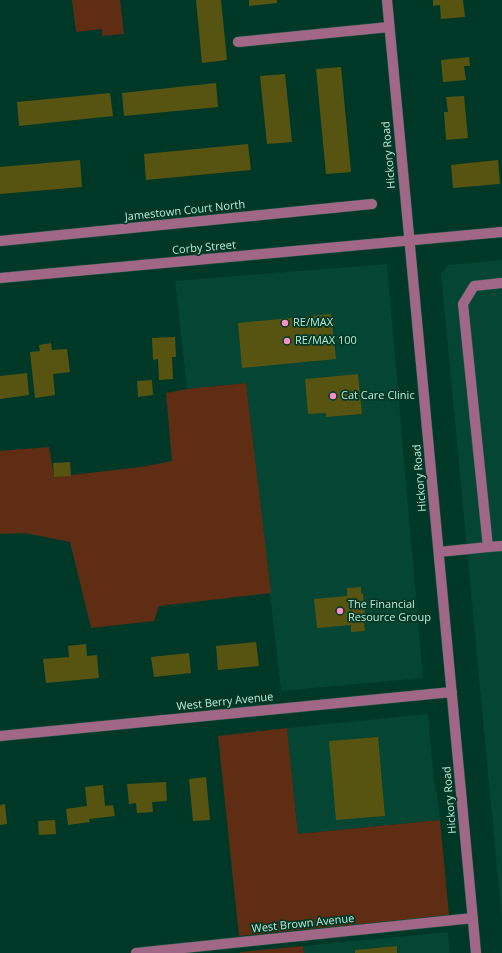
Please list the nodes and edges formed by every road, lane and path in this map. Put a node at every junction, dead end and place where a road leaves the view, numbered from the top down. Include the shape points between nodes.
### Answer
1 (387, 0) edge
2 (389, 27) junction
3 (238, 42) dead end
4 (372, 204) dead end
5 (502, 232) edge
6 (410, 240) junction
7 (0, 241) edge
8 (0, 278) edge
9 (502, 283) edge
10 (502, 546) edge
11 (488, 547) junction
12 (439, 552) junction
13 (452, 692) junction
14 (0, 736) edge
15 (473, 918) junction
16 (136, 953) edge
17 (476, 953) edge

1 - 2 street, Hickory Road
2 - 3 street
2 - 6 street, Hickory Road
4 - 7 street, Jamestown Court North
5 - 6 street, Corby Street
6 - 8 street, Corby Street
6 - 12 street, Hickory Road
9 - 11 street via 474,286 463,304
10 - 11 street
11 - 12 street
12 - 13 street, Hickory Road
13 - 14 street, West Berry Avenue
13 - 15 street, Hickory Road
15 - 16 street, West Brown Avenue
15 - 17 street, Hickory Road

